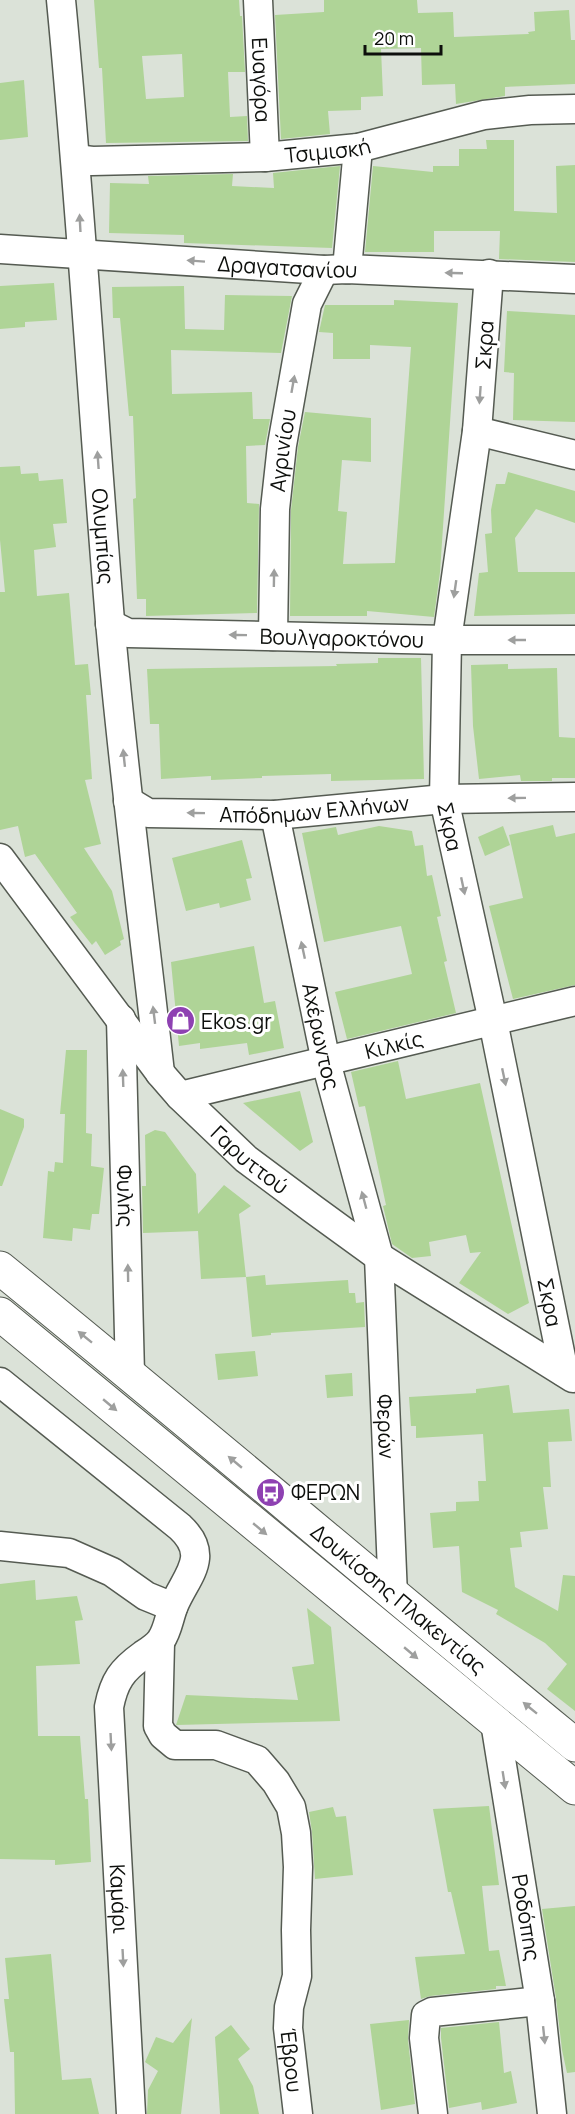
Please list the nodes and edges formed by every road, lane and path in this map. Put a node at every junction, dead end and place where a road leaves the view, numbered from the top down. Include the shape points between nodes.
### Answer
1 (61, 0) edge
2 (258, 0) edge
3 (575, 109) edge
4 (358, 147) junction
5 (265, 157) junction
6 (76, 159) junction
7 (0, 249) edge
8 (82, 254) junction
9 (335, 269) junction
10 (489, 274) junction
11 (575, 279) edge
12 (477, 431) junction
13 (575, 455) edge
14 (110, 624) junction
15 (273, 636) junction
16 (447, 640) junction
17 (575, 640) edge
18 (575, 797) edge
19 (444, 799) junction
20 (129, 801) junction
21 (275, 815) junction
22 (0, 858) edge
23 (575, 1001) edge
24 (121, 1019) junction
25 (493, 1021) junction
26 (326, 1062) junction
27 (160, 1073) junction
28 (180, 1096) junction
29 (379, 1257) junction
30 (0, 1268) edge
31 (0, 1314) edge
32 (130, 1374) junction
33 (570, 1376) edge
34 (0, 1382) edge
35 (0, 1546) edge
36 (393, 1596) junction
37 (173, 1607) junction
38 (160, 1643) junction
39 (495, 1722) junction
40 (575, 1745) edge
41 (575, 1788) edge
42 (540, 2001) junction
43 (132, 2114) edge
44 (298, 2114) edge
45 (433, 2114) edge
46 (552, 2114) edge

1 - 6 street, Ολυμπίας
2 - 5 street, Ευαγόρα
3 - 4 street, Τσιμισκή via 484,114
4 - 5 street, Τσιμισκή
4 - 9 street
5 - 6 street, Τσιμισκή
8 -> 6 street, Ολυμπίας
7 - 8 street, Δραγατσανίου
9 -> 8 street, Δραγατσανίου
14 -> 8 street, Ολυμπίας
10 -> 9 street, Δραγατσανίου
15 -> 9 street, Αγρινίου via 275,510 282,445 307,304
10 - 11 street, Δραγατσανίου
10 -> 12 street, Σκρα
12 - 13 street
12 -> 16 street, Σκρα
15 -> 14 street, Βουλγαροκτόνου via 128,633
20 -> 14 street, Ολυμπίας
15 - 16 street, Βουλγαροκτόνου
17 -> 16 street, Βουλγαροκτόνου
16 - 19 street, Σκρα
18 -> 19 street, Απόδημων Ελλήνων
19 - 21 street, Απόδημων Ελλήνων
19 -> 25 street, Σκρα
21 -> 20 street, Απόδημων Ελλήνων via 148,813
27 -> 20 street, Ολυμπίας
26 -> 21 street, Αχέρωντος
22 - 24 street, Γαρυττού
23 - 25 street, Κιλκίς
24 - 27 street, Γαρυττού
32 -> 24 street, Φυλής
25 - 26 street, Κιλκίς
25 -> 33 street, Σκρα
26 - 28 street, Κιλκίς
29 -> 26 street, Αχέρωντος
27 - 28 street, Γαρυττού
28 - 29 street, Γαρυττού via 246,1159
29 - 33 street, Γαρυττού
29 - 36 street, Φερών
32 -> 30 main road, Δουκίσσης Πλακεντίας
31 -> 39 main road, Δουκίσσης Πλακεντίας
36 -> 32 main road, Δουκίσσης Πλακεντίας
34 - 37 street via 191,1538 196,1552 193,1568
35 - 37 street via 69,1552
40 -> 36 main road, Δουκίσσης Πλακεντίας
37 - 38 street
38 -> 43 street, Καμάρι via 128,1666 115,1684 109,1707
38 - 44 street, Έβρου via 158,1726 163,1735 176,1745 216,1745 257,1760 291,1807 297,1844 297,1976 288,2028
39 - 41 main road, Δουκίσσης Πλακεντίας
39 -> 42 street, Ροδόπης
42 - 45 street via 426,2015 424,2038
42 -> 46 street, Ροδόπης

